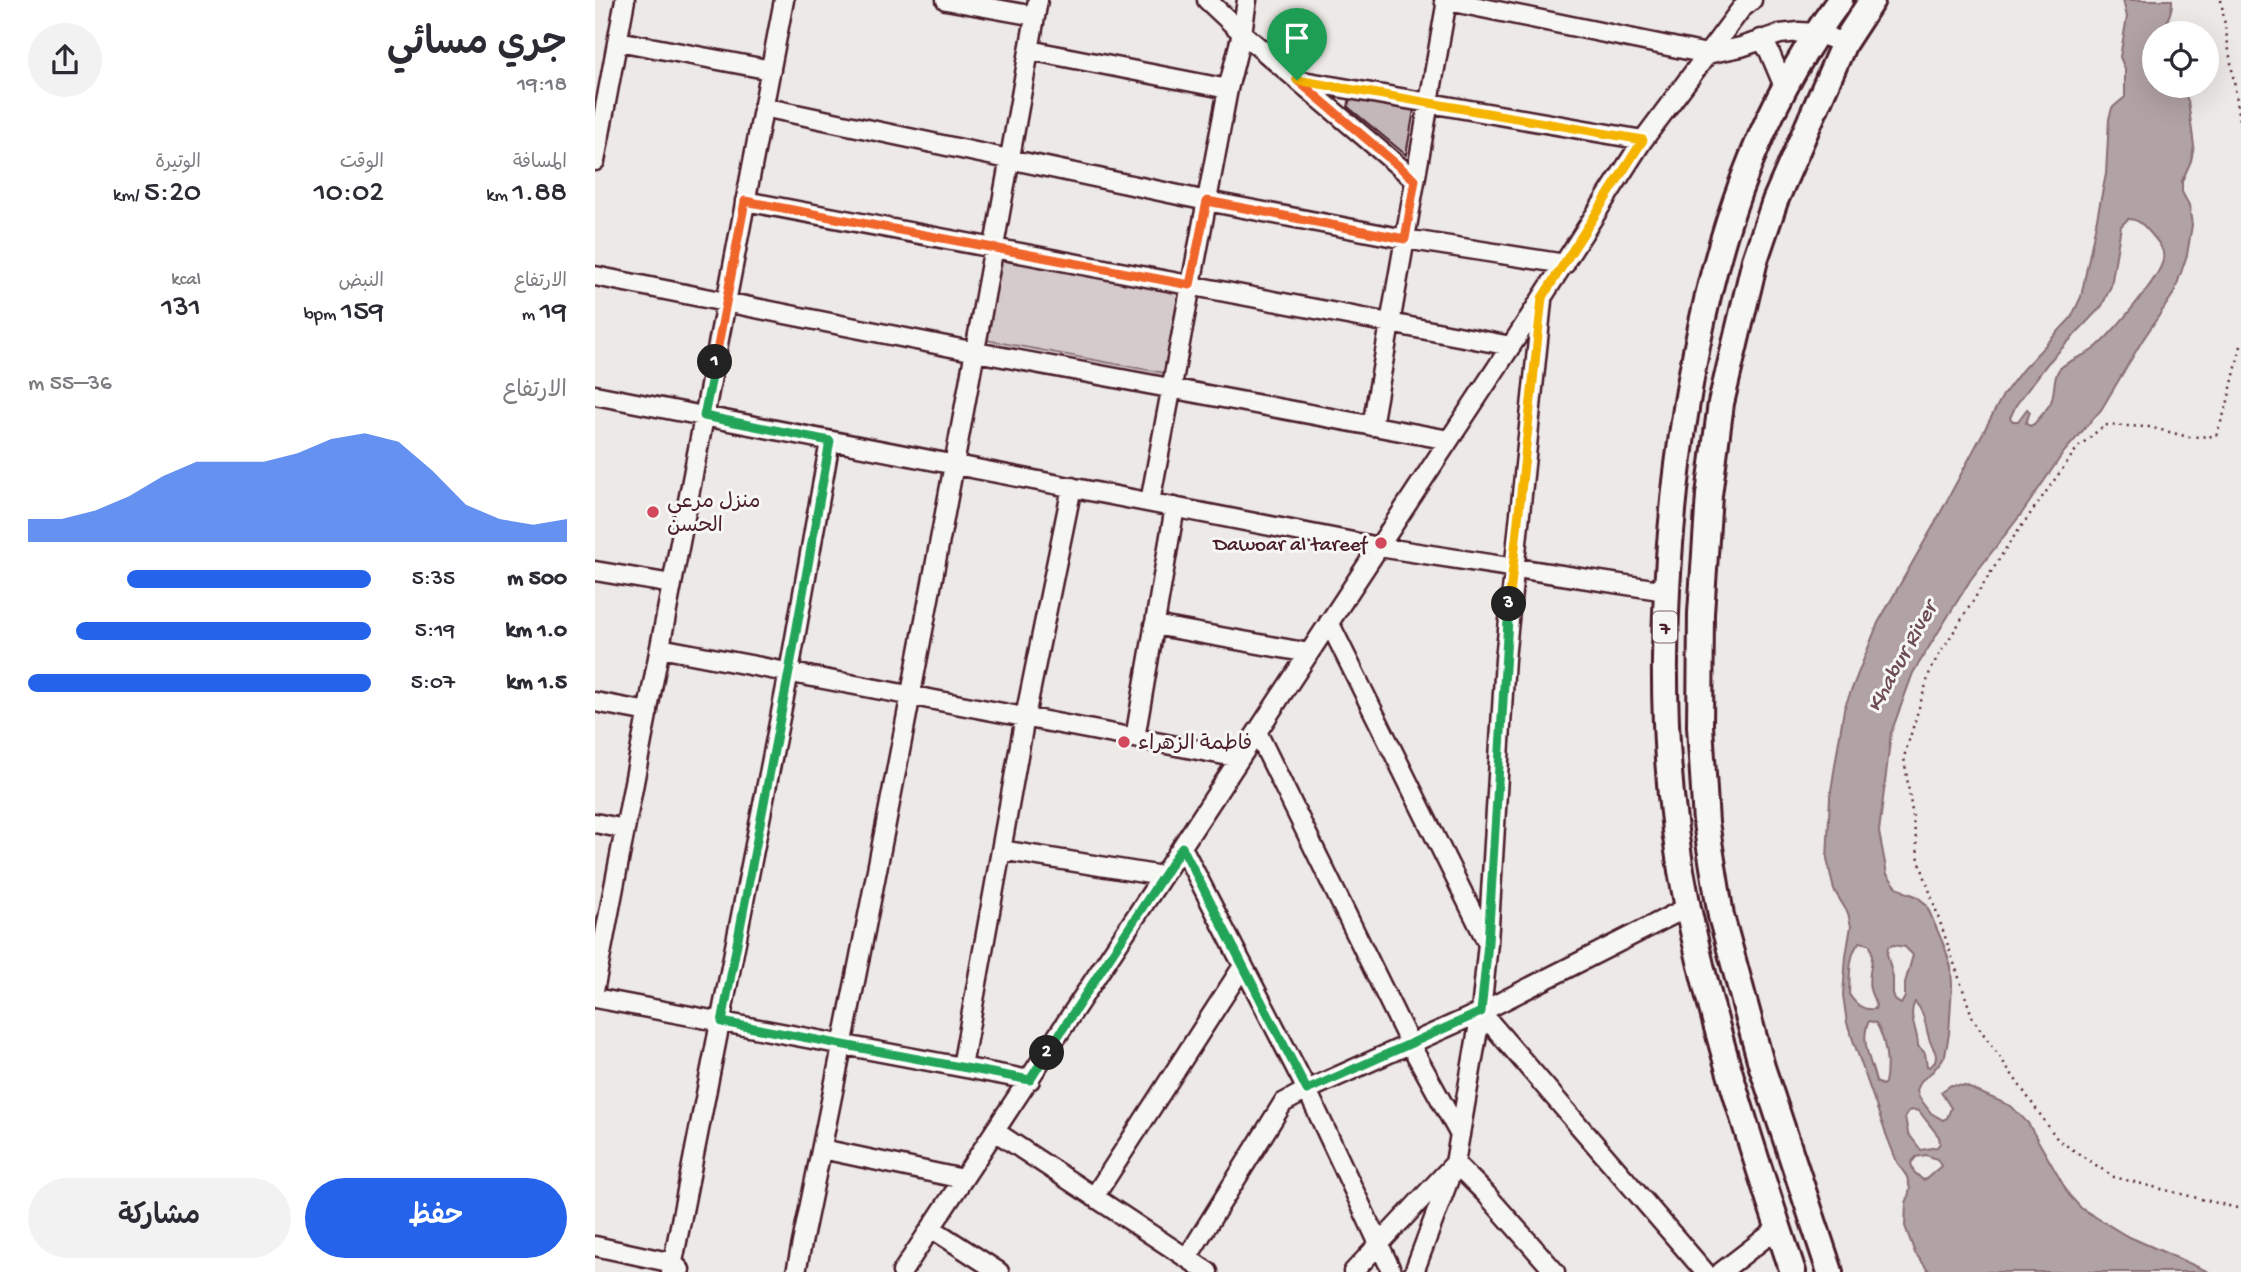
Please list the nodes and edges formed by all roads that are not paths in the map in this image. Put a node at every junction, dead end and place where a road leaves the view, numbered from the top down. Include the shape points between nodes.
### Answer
1 (625, 0) edge
2 (784, 0) edge
3 (946, 0) edge
4 (1207, 0) edge
5 (1247, 0) edge
6 (1446, 0) edge
7 (1840, 0) edge
8 (1872, 0) edge
9 (1746, 3) edge
10 (1037, 8) edge
11 (1242, 33) junction
12 (1816, 33) junction
13 (1761, 39) junction
14 (618, 41) junction
15 (1844, 43) junction
16 (1029, 50) junction
17 (1707, 54) junction
18 (771, 70) junction
19 (603, 77) edge
20 (1297, 80) junction
21 (1228, 89) junction
22 (1785, 89) junction
23 (1429, 103) junction
24 (764, 107) junction
25 (1643, 140) junction
26 (1010, 160) junction
27 (595, 161) edge
28 (1415, 180) junction
29 (745, 201) junction
30 (1207, 201) junction
31 (1405, 239) junction
32 (994, 248) junction
33 (1565, 264) junction
34 (595, 276) edge
35 (1190, 285) junction
36 (1542, 298) junction
37 (726, 302) junction
38 (1390, 324) junction
39 (1511, 346) junction
40 (976, 352) junction
41 (1170, 388) junction
42 (595, 395) edge
43 (704, 416) junction
44 (1372, 426) junction
45 (1449, 440) junction
46 (830, 441) junction
47 (956, 465) junction
48 (1072, 487) junction
49 (1150, 502) junction
50 (1175, 507) junction
51 (1379, 547) junction
52 (1513, 568) junction
53 (595, 571) edge
54 (672, 584) junction
55 (1666, 591) junction
56 (1329, 622) junction
57 (1154, 625) junction
58 (660, 648) junction
59 (1309, 653) junction
60 (789, 672) junction
61 (912, 695) junction
62 (595, 702) edge
63 (647, 712) junction
64 (1025, 717) junction
65 (1257, 732) junction
66 (1135, 738) junction
67 (1240, 758) junction
68 (595, 823) edge
69 (625, 829) junction
70 (1182, 847) junction
71 (1001, 850) junction
72 (1163, 876) junction
73 (1688, 907) junction
74 (599, 942) edge
75 (1488, 943) junction
76 (1243, 966) junction
77 (595, 986) edge
78 (595, 998) edge
79 (1481, 1012) junction
80 (722, 1022) junction
81 (1410, 1044) junction
82 (843, 1045) junction
83 (962, 1067) junction
84 (1030, 1080) junction
85 (1307, 1090) junction
86 (996, 1132) junction
87 (1460, 1135) junction
88 (822, 1149) junction
89 (1455, 1163) junction
90 (963, 1179) junction
91 (1094, 1196) junction
92 (931, 1228) junction
93 (1778, 1228) junction
94 (595, 1246) edge
95 (1379, 1246) junction
96 (1187, 1258) junction
97 (676, 1269) edge
98 (796, 1272) edge
99 (902, 1272) edge
100 (999, 1272) edge
101 (1208, 1272) edge
102 (1353, 1272) edge
103 (1392, 1272) edge
104 (1414, 1272) edge
105 (1555, 1272) edge
106 (1705, 1272) edge
107 (1721, 1272) edge
108 (1793, 1272) edge
109 (1830, 1272) edge

1 - 14 street
2 - 18 street
3 - 10 street
4 - 11 street
5 - 11 street
6 - 17 street
6 - 23 street
7 - 12 highway, 7
8 - 15 highway, 7
9 - 17 street
10 - 16 street
11 - 20 street
11 - 21 street
12 - 13 street
12 - 15 street
12 - 22 highway, 7
13 - 17 street
13 - 22 street
14 - 18 street
14 - 19 street
15 - 109 highway, 7 via 1775,201 1755,260 1721,403 1701,613 1700,726 1706,823 1721,916 1762,1067
16 - 21 street
16 - 26 street
17 - 25 street
18 - 24 street
19 - 27 street
20 - 23 street
20 - 28 street
21 - 30 street
22 - 55 highway, 7 via 1739,191 1701,320 1686,404
23 - 25 street
23 - 28 street
24 - 26 street
24 - 29 street
25 - 33 street
26 - 30 street
26 - 32 street
28 - 31 street
29 - 32 street
29 - 37 street
30 - 31 street
30 - 35 street
31 - 33 street
31 - 38 street
32 - 35 street
32 - 40 street
33 - 36 street
34 - 37 street
35 - 38 street
35 - 41 street
36 - 39 street
36 - 52 street
37 - 40 street
37 - 43 street
38 - 39 street
38 - 44 street
39 - 45 street
40 - 41 street
40 - 47 street
41 - 44 street
41 - 49 street
42 - 43 street
43 - 46 street
43 - 54 street
44 - 45 street
45 - 51 street
46 - 47 street
46 - 60 street
47 - 48 street
47 - 61 street
48 - 49 street
48 - 64 street
49 - 50 street
50 - 51 street
50 - 57 street
51 - 52 street
51 - 56 street
52 - 55 street
52 - 75 street
53 - 54 street
54 - 58 street
55 - 73 highway, 7 via 1668,739
56 - 59 street
56 - 75 street
57 - 59 street
57 - 66 street
58 - 60 street
58 - 63 street
59 - 65 street
60 - 61 street
60 - 80 street
61 - 64 street
61 - 82 street
62 - 63 street
63 - 69 street
64 - 66 street
64 - 71 street
65 - 67 street
65 - 81 street
66 - 67 street
67 - 70 street
68 - 69 street
69 - 74 street
70 - 72 street
70 - 76 street
71 - 72 street
71 - 83 street
72 - 84 street
73 - 79 street
73 - 93 highway, 7 via 1724,1056
74 - 77 street
75 - 79 street
76 - 85 street
76 - 91 street
78 - 80 street
79 - 81 street
79 - 87 street
79 - 106 street
80 - 82 street
80 - 97 street
81 - 85 street
81 - 87 street
82 - 83 street
82 - 88 street
83 - 84 street
84 - 86 street
85 - 95 street
85 - 96 street via 1283,1103
86 - 90 street
86 - 91 street
87 - 89 street
88 - 90 street
88 - 98 street
89 - 95 street
89 - 104 street
89 - 105 street
90 - 92 street
91 - 96 street
92 - 99 street
92 - 100 street
93 - 107 street
93 - 108 highway, 7
94 - 97 street
95 - 102 street
95 - 103 street
96 - 101 street

